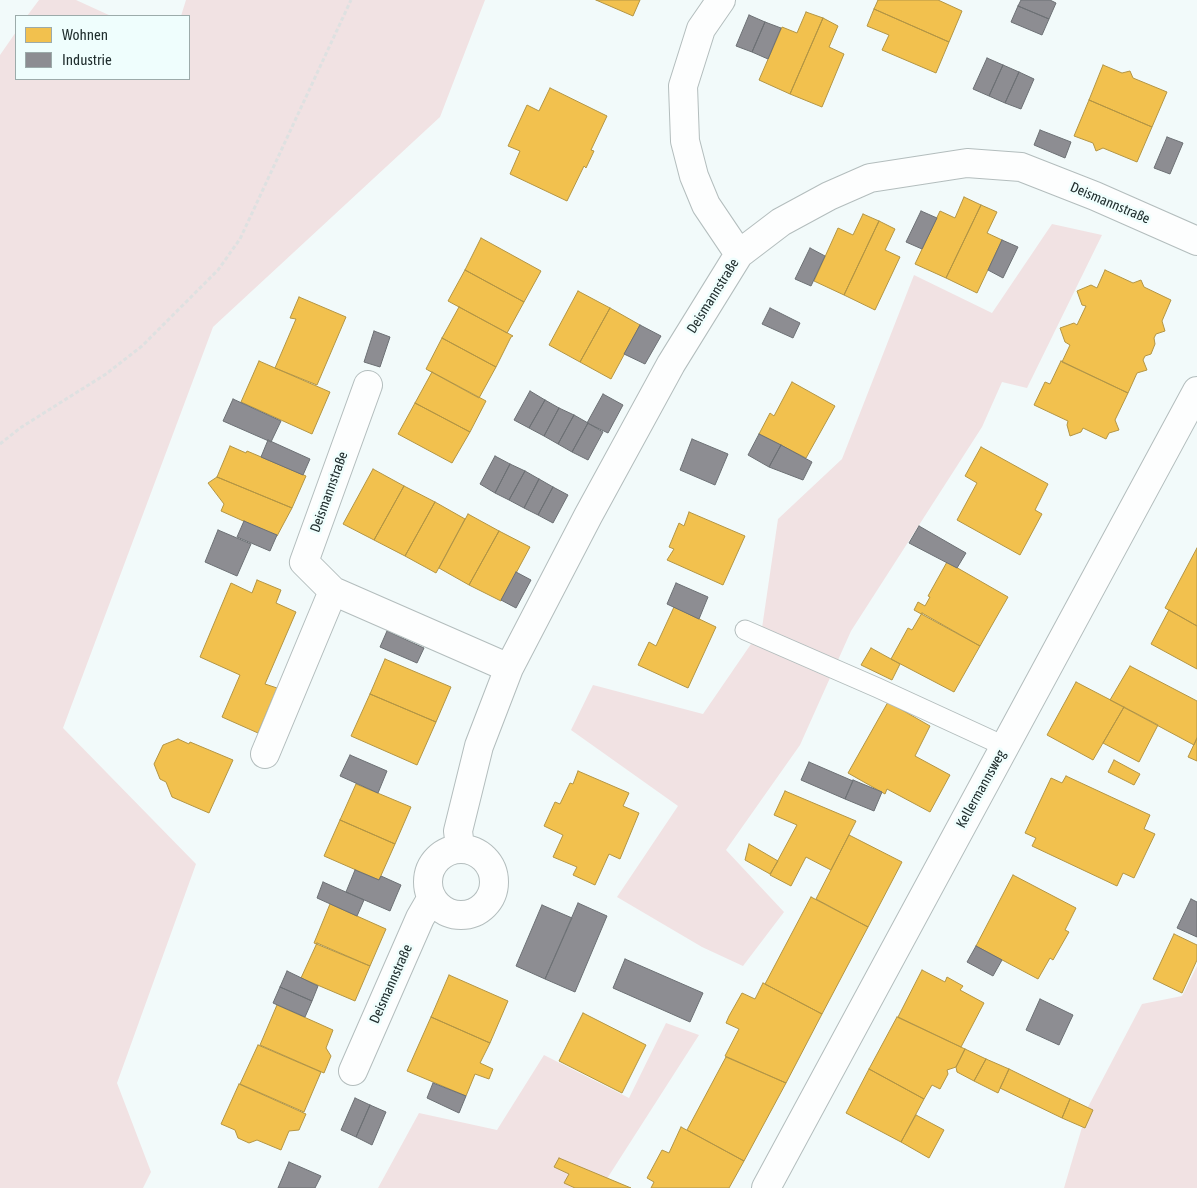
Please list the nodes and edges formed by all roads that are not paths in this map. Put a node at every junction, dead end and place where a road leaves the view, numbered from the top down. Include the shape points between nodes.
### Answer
1 (720, 0) edge
2 (1197, 241) edge
3 (739, 254) junction
4 (368, 384) dead end
5 (1197, 391) edge
6 (333, 591) junction
7 (745, 630) dead end
8 (509, 668) junction
9 (1004, 746) junction
10 (265, 754) dead end
11 (460, 848) junction
12 (432, 899) junction
13 (353, 1071) dead end
14 (766, 1188) edge

1 - 3 street via 701,29 683,86 686,141 694,176 706,205
2 - 3 street, Deismannstraße via 1021,167 967,163 870,178 781,222
3 - 8 street, Deismannstraße via 671,364
4 - 6 street, Deismannstraße via 304,562
5 - 9 street, Kellermannsweg
6 - 8 street, Deismannstraße
6 - 10 street
7 - 9 lane
8 - 11 street, Deismannstraße via 479,746 458,831
9 - 14 street, Kellermannsweg
11 - 12 street via 443,852 431,865 426,882
11 - 12 street via 477,852 490,864 494,881 490,898 478,911 461,916 444,911
12 - 13 street, Deismannstraße via 420,918

